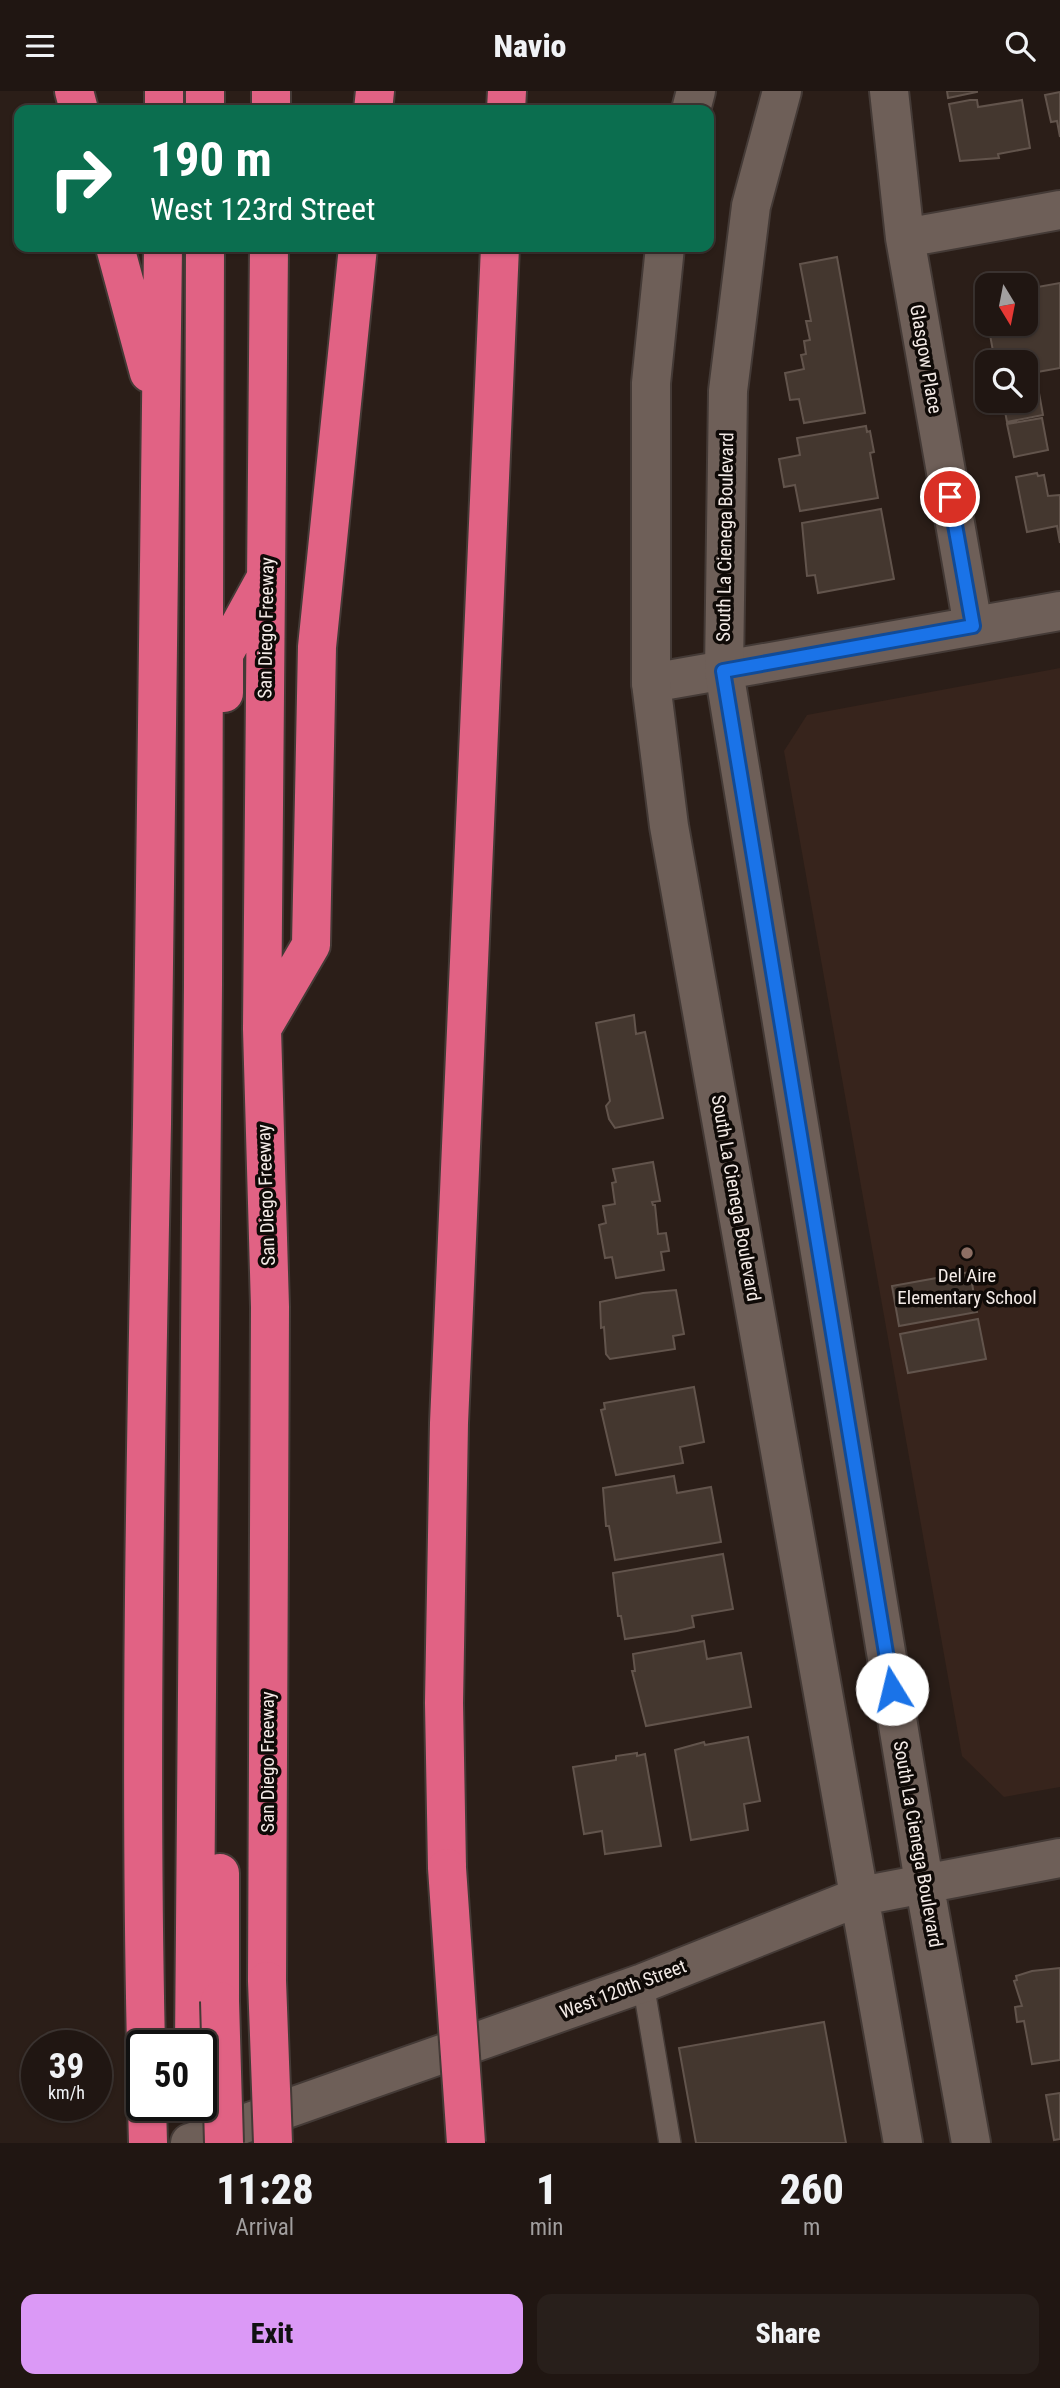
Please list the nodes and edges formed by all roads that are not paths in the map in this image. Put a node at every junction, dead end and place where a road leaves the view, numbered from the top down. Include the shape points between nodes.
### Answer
1 (782, 91) edge
2 (889, 91) edge
3 (1060, 210) edge
4 (905, 238) junction
5 (117, 252) edge
6 (163, 252) edge
7 (205, 252) edge
8 (270, 252) edge
9 (357, 252) edge
10 (500, 252) edge
11 (665, 252) edge
12 (162, 419) junction
13 (266, 576) junction
14 (1060, 611) edge
15 (973, 626) junction
16 (723, 671) junction
17 (651, 683) junction
18 (262, 1029) junction
19 (1060, 1858) edge
20 (924, 1882) junction
21 (861, 1896) junction
22 (643, 1983) junction
23 (202, 2019) edge
24 (146, 2030) edge
25 (147, 2121) edge
26 (197, 2121) edge
27 (148, 2143) edge
28 (190, 2143) edge
29 (198, 2143) edge
30 (224, 2143) edge
31 (272, 2143) edge
32 (466, 2143) edge
33 (670, 2143) edge
34 (903, 2143) edge
35 (971, 2143) edge

1 - 16 main road, South La Cienega Boulevard via 751,207 728,391
2 - 4 main road, Glasgow Place
3 - 4 main road
4 - 15 main road, Glasgow Place
5 - 12 highway
6 - 12 highway
7 - 23 highway
8 - 13 highway, San Diego Freeway
9 - 18 highway via 317,647 311,945
10 - 32 highway, bridge via 449,1423 444,1703 447,1868
11 - 17 main road, South La Cienega Boulevard via 651,383
12 - 24 highway via 142,1678
13 - 18 highway, San Diego Freeway
13 - 23 highway via 224,654 219,1232
14 - 15 main road
15 - 16 main road
16 - 17 main road
16 - 20 main road, South La Cienega Boulevard
17 - 21 main road, South La Cienega Boulevard via 669,826
18 - 31 highway, San Diego Freeway, bridge via 270,1307 267,1981
19 - 20 main road, West 120th Street
20 - 21 main road, West 120th Street
20 - 35 main road, South La Cienega Boulevard
21 - 22 main road, West 120th Street
21 - 34 main road, South La Cienega Boulevard
22 - 28 main road, West 120th Street
22 - 33 lane
23 - 30 highway, bridge
25 - 27 highway
26 - 29 highway

